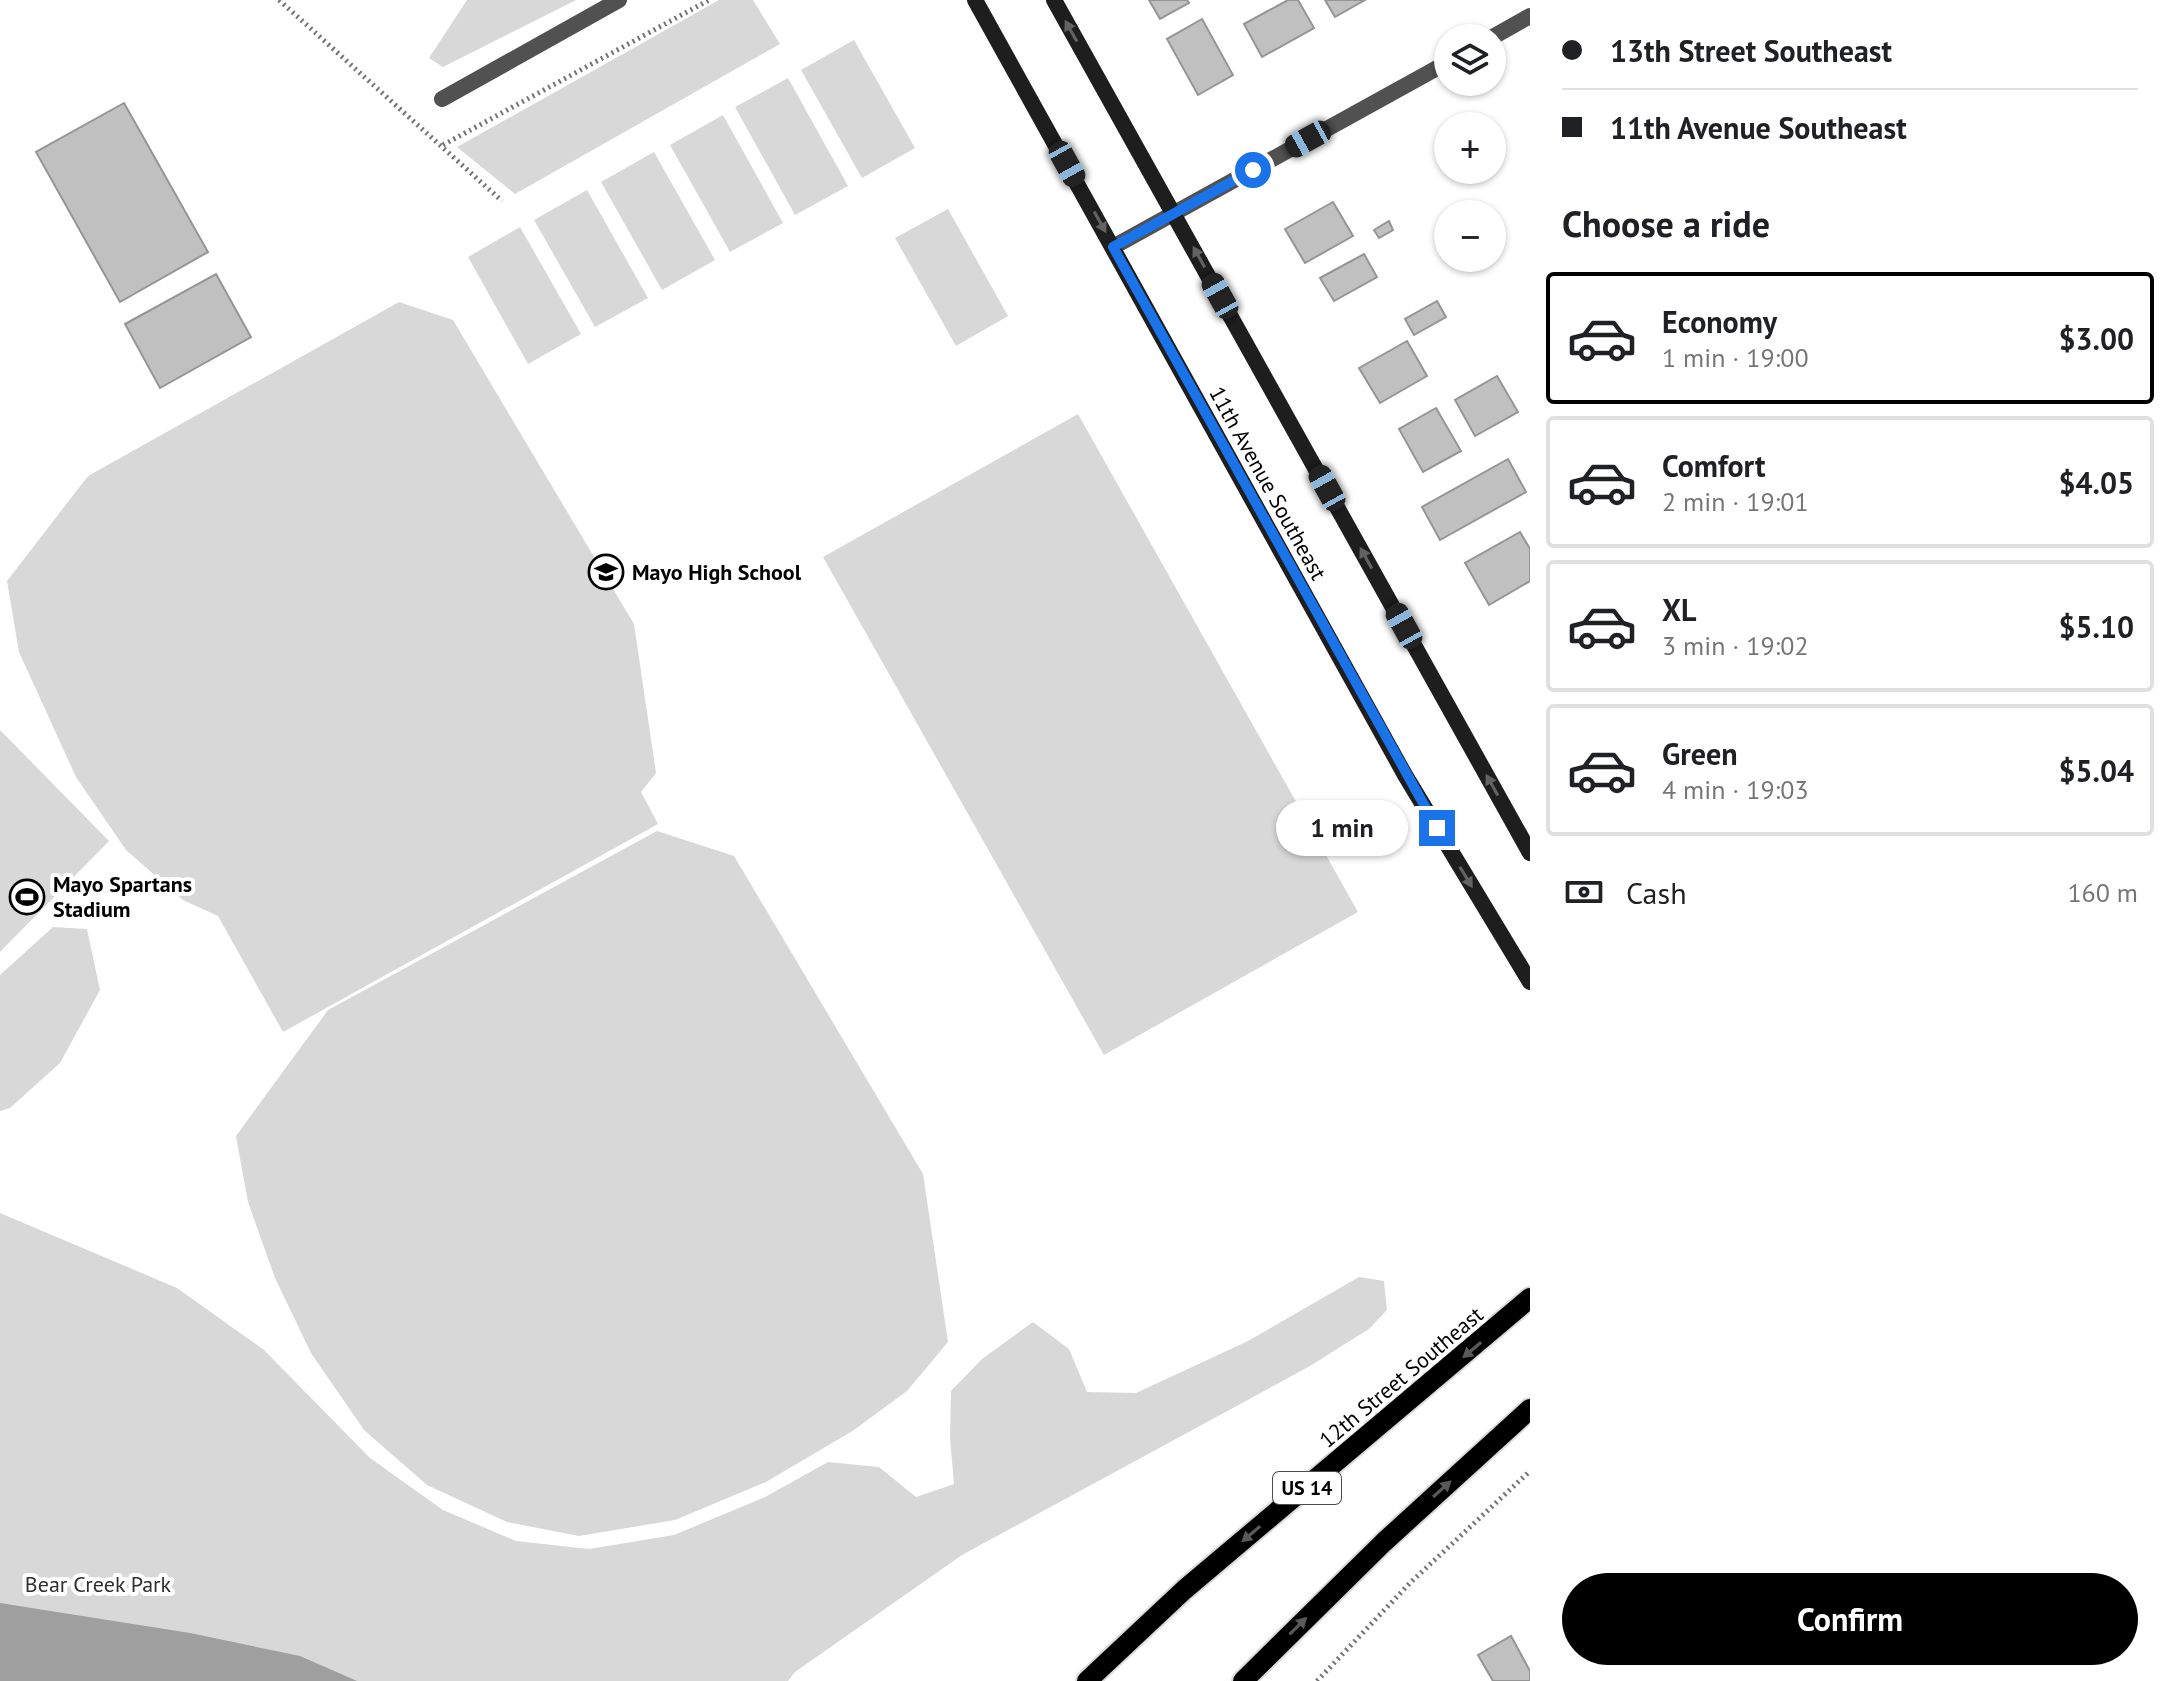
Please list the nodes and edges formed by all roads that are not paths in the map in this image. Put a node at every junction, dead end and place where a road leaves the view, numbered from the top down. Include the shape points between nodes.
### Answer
1 (619, 0) edge
2 (975, 0) edge
3 (1054, 0) edge
4 (1530, 16) edge
5 (1506, 30) edge
6 (1434, 70) edge
7 (442, 99) dead end
8 (1174, 213) junction
9 (1113, 247) junction
10 (1530, 853) edge
11 (1530, 982) edge
12 (1530, 1298) edge
13 (1530, 1409) edge
14 (1087, 1681) edge
15 (1243, 1681) edge

1 - 7 street
2 -> 9 main road, 11th Avenue Southeast
8 -> 3 main road
4 - 5 street
6 - 8 street
8 - 9 street
10 -> 8 main road
9 -> 11 main road, 11th Avenue Southeast via 1405,775
12 -> 14 main road, 12th Street Southeast / US 14 via 1184,1590
15 -> 13 main road

